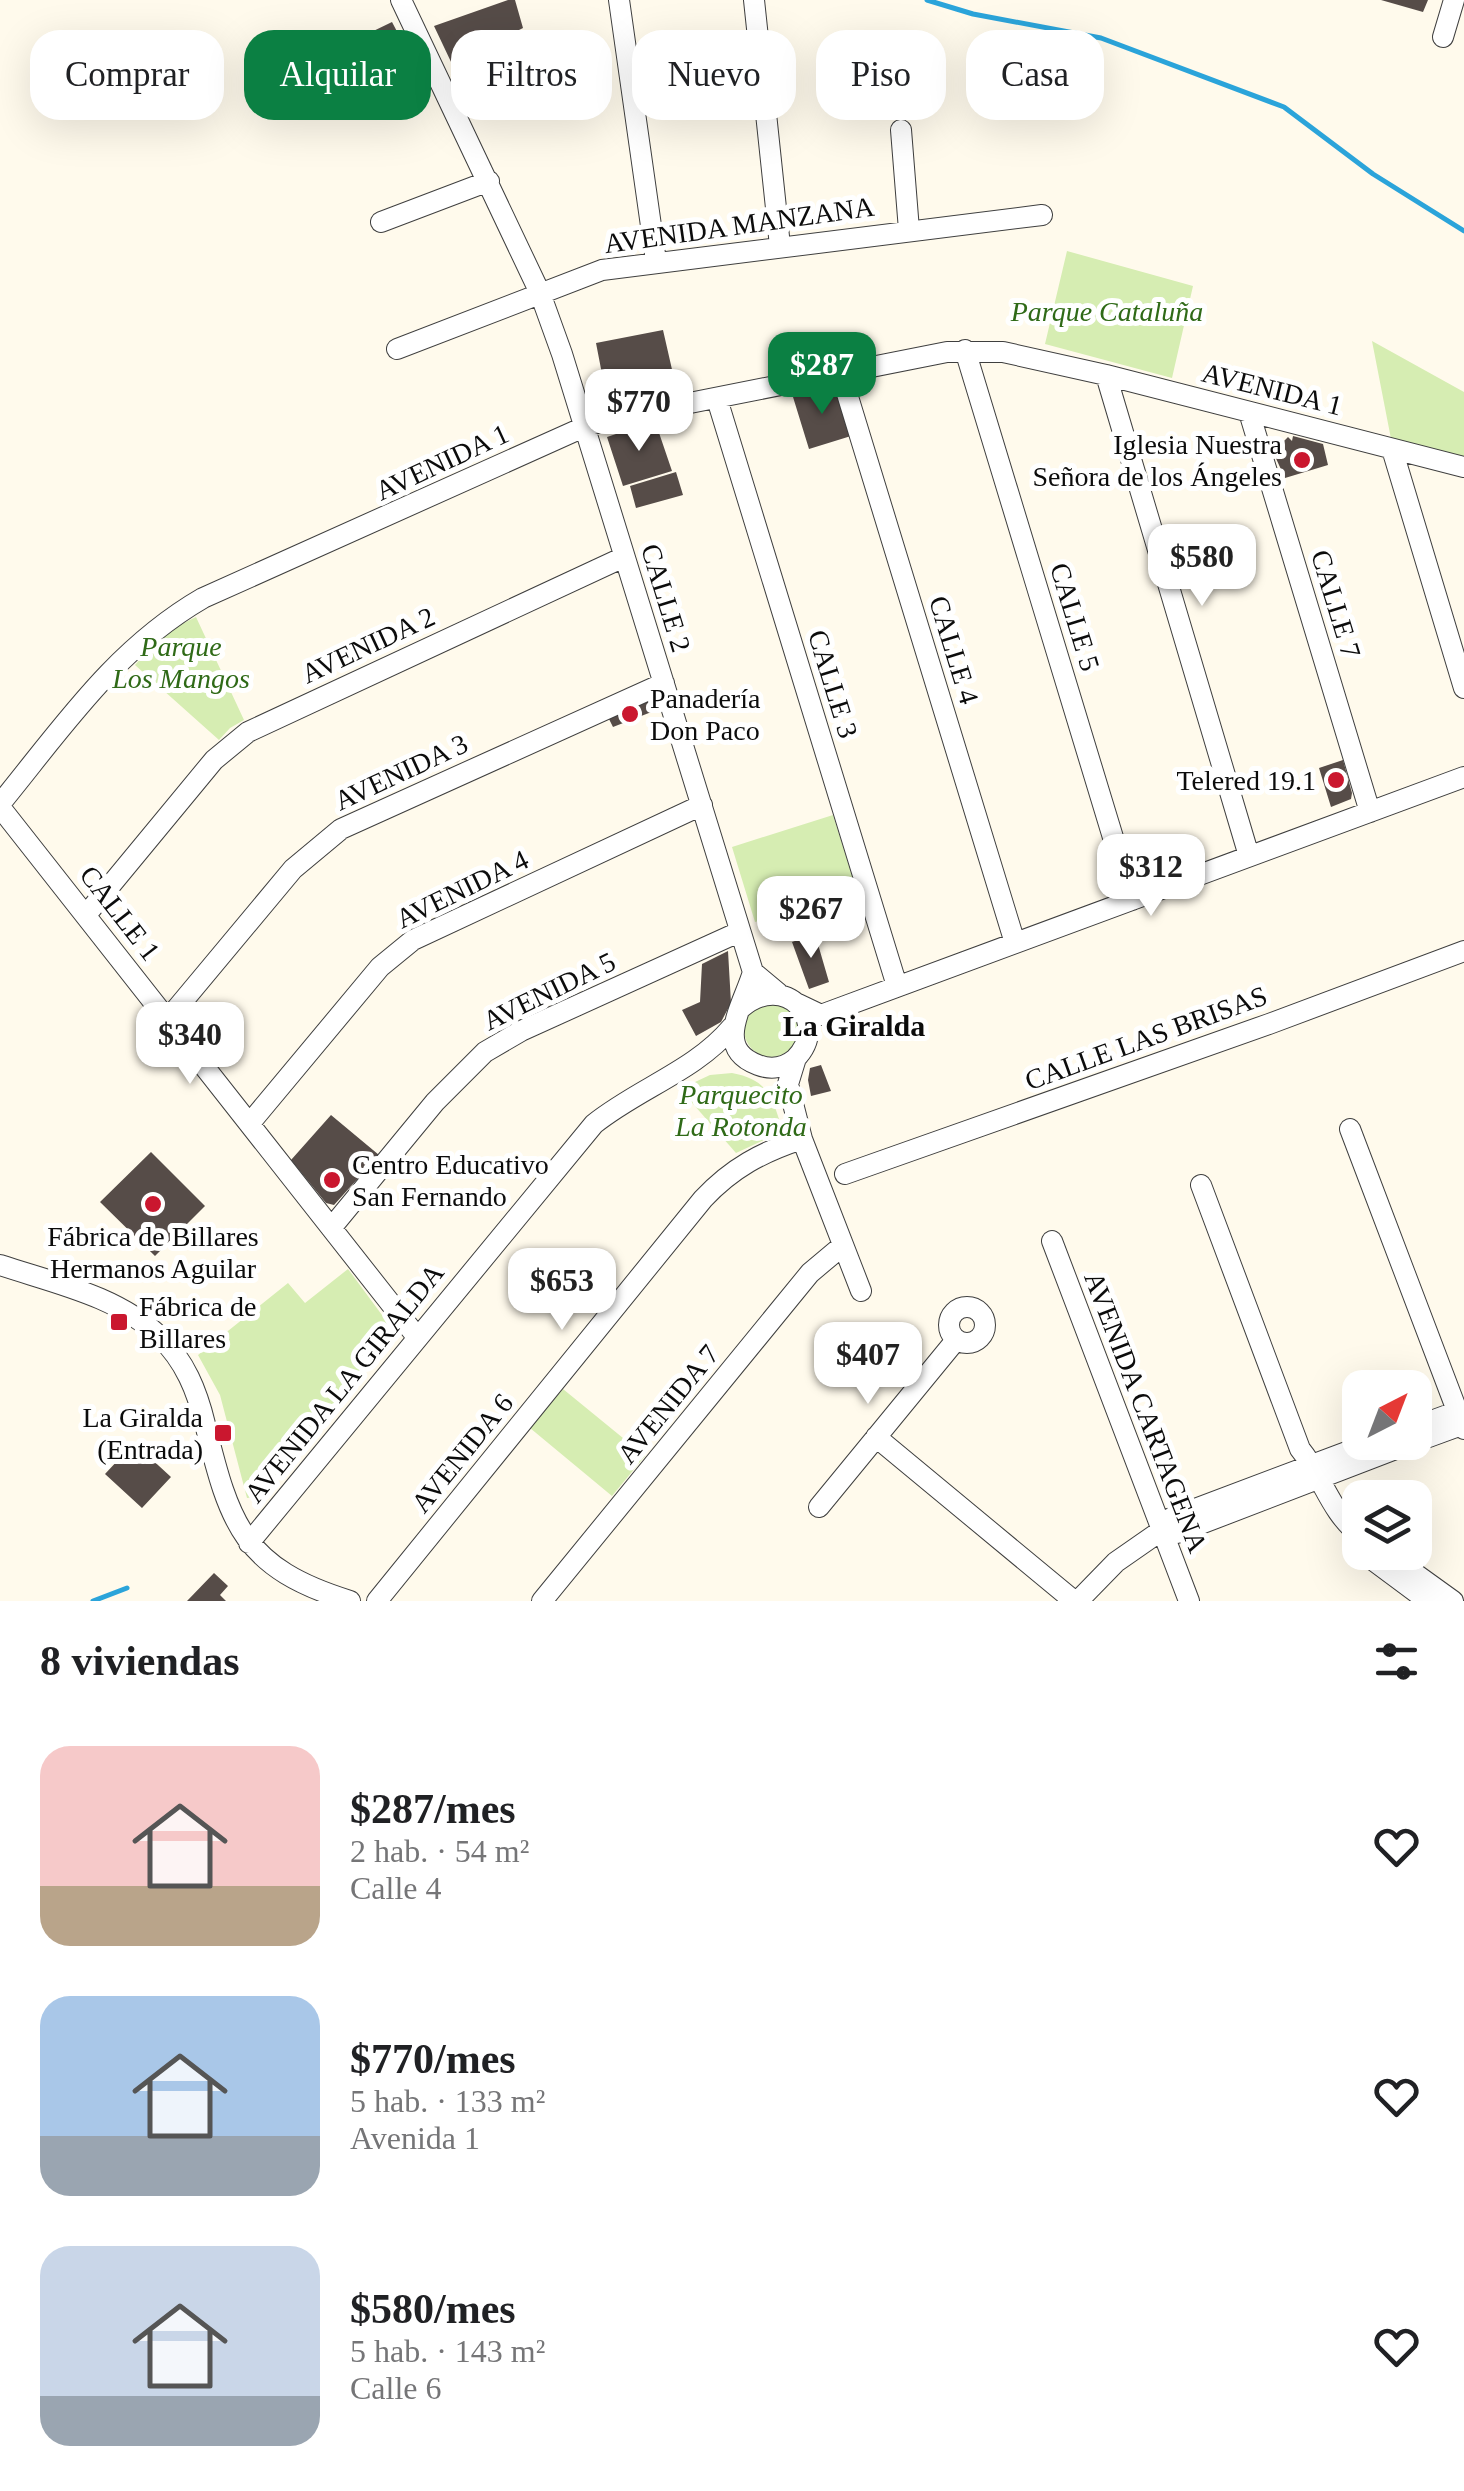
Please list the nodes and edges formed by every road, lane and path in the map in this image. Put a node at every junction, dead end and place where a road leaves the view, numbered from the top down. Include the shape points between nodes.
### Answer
1 (401, 0) edge
2 (619, 0) edge
3 (754, 0) edge
4 (1454, 0) edge
5 (1443, 37) dead end
6 (901, 130) dead end
7 (489, 181) junction
8 (1042, 215) dead end
9 (381, 222) dead end
10 (909, 230) junction
11 (780, 246) junction
12 (656, 262) junction
13 (540, 293) junction
14 (397, 348) dead end
15 (965, 350) junction
16 (841, 374) junction
17 (1106, 375) junction
18 (717, 398) junction
19 (1249, 412) junction
20 (584, 426) junction
21 (1392, 449) junction
22 (1464, 467) edge
23 (624, 557) junction
24 (664, 683) junction
25 (1464, 688) edge
26 (1464, 778) edge
27 (702, 805) junction
28 (0, 806) edge
29 (1370, 812) junction
30 (1250, 856) junction
31 (1132, 900) junction
32 (86, 915) junction
33 (739, 932) junction
34 (1015, 943) junction
35 (1464, 951) edge
36 (753, 972) junction
37 (897, 986) junction
38 (778, 993) junction
39 (798, 1004) junction
40 (820, 1014) junction
41 (736, 1018) junction
42 (168, 1019) junction
43 (807, 1035) junction
44 (743, 1057) junction
45 (796, 1058) junction
46 (702, 1059) junction
47 (766, 1068) junction
48 (788, 1084) junction
49 (250, 1123) junction
50 (1350, 1129) dead end
51 (802, 1139) junction
52 (844, 1174) dead end
53 (1201, 1185) dead end
54 (332, 1228) junction
55 (1052, 1241) dead end
56 (841, 1246) junction
57 (0, 1265) edge
58 (860, 1292) dead end
59 (417, 1337) junction
60 (956, 1340) dead end
61 (1462, 1420) edge
62 (1432, 1424) edge
63 (1432, 1434) edge
64 (876, 1437) junction
65 (1342, 1455) edge
66 (1346, 1460) edge
67 (1308, 1470) junction
68 (819, 1506) dead end
69 (1342, 1518) edge
70 (1162, 1530) junction
71 (1342, 1535) edge
72 (249, 1544) junction
73 (1386, 1570) edge
74 (1410, 1570) edge
75 (1464, 1587) edge
76 (350, 1601) edge
77 (377, 1601) edge
78 (542, 1601) edge
79 (1076, 1601) edge
80 (1190, 1601) edge
81 (1428, 1601) edge
82 (1453, 1601) edge

1 - 7 street, CALLE 2
2 - 12 street
3 - 11 street
4 - 5 street
6 - 10 street
7 - 9 street
7 - 13 street, CALLE 2
8 - 10 street, AVENIDA MANZANA
10 - 11 street, AVENIDA MANZANA
11 - 12 street, AVENIDA MANZANA
12 - 13 street, AVENIDA MANZANA via 602,270
13 - 14 street, AVENIDA MANZANA
13 - 20 street, CALLE 2
15 - 16 street, AVENIDA 1
15 - 17 street, AVENIDA 1
15 - 31 street, CALLE 5
16 - 18 street, AVENIDA 1
16 - 34 street, CALLE 4
17 - 19 street, AVENIDA 1
17 - 30 street
18 - 20 street, AVENIDA 1
18 - 37 street, CALLE 3
19 - 21 street, AVENIDA 1
19 - 29 street, CALLE 7
20 - 23 street, CALLE 2
20 - 28 street, AVENIDA 1 via 165,620 111,669
21 - 22 street, AVENIDA 1
21 - 25 street
23 - 24 street, CALLE 2
23 - 32 street, AVENIDA 2 via 248,732 214,760
24 - 27 street, CALLE 2
24 - 42 street, AVENIDA 3 via 341,829 293,870
26 - 29 street
27 - 33 street, CALLE 2
27 - 49 street, AVENIDA 4 via 413,940 380,967
28 - 32 street, CALLE 1
29 - 30 street
30 - 31 street
31 - 34 street
32 - 42 street, CALLE 1
33 - 36 street, CALLE 2
33 - 54 street, AVENIDA 5 via 485,1052
34 - 37 street
35 - 52 street, CALLE LAS BRISAS
36 - 38 street
36 - 41 street
37 - 40 street
38 - 39 street
38 - 41 street via 757,996
39 - 40 street
39 - 43 street
40 - 43 street
41 - 44 street via 735,1048
41 - 46 street, AVENIDA LA GIRALDA
42 - 49 street, CALLE 1
43 - 45 street
44 - 46 street, AVENIDA LA GIRALDA
44 - 47 street
45 - 47 street
45 - 48 street
46 - 59 street, AVENIDA LA GIRALDA via 594,1124
47 - 48 street
48 - 51 street
49 - 54 street, CALLE 1
50 - 61 street
51 - 56 street
51 - 77 street, AVENIDA 6 via 739,1166 703,1199
53 - 67 street
54 - 59 street, CALLE 1
55 - 70 street, AVENIDA CARTAGENA
56 - 58 street
56 - 78 street, AVENIDA 7 via 810,1273
57 - 72 street via 131,1314 178,1357 198,1398 222,1490
59 - 72 street, AVENIDA LA GIRALDA
60 - 64 street
61 - 62 street
61 - 63 street
64 - 68 street
64 - 79 street
65 - 67 street
66 - 67 street
67 - 69 street
67 - 70 street via 1171,1518
67 - 71 street via 1325,1520
70 - 79 street
70 - 80 street, AVENIDA CARTAGENA
72 - 76 street via 296,1582
73 - 81 street
74 - 82 street
75 - 82 street

